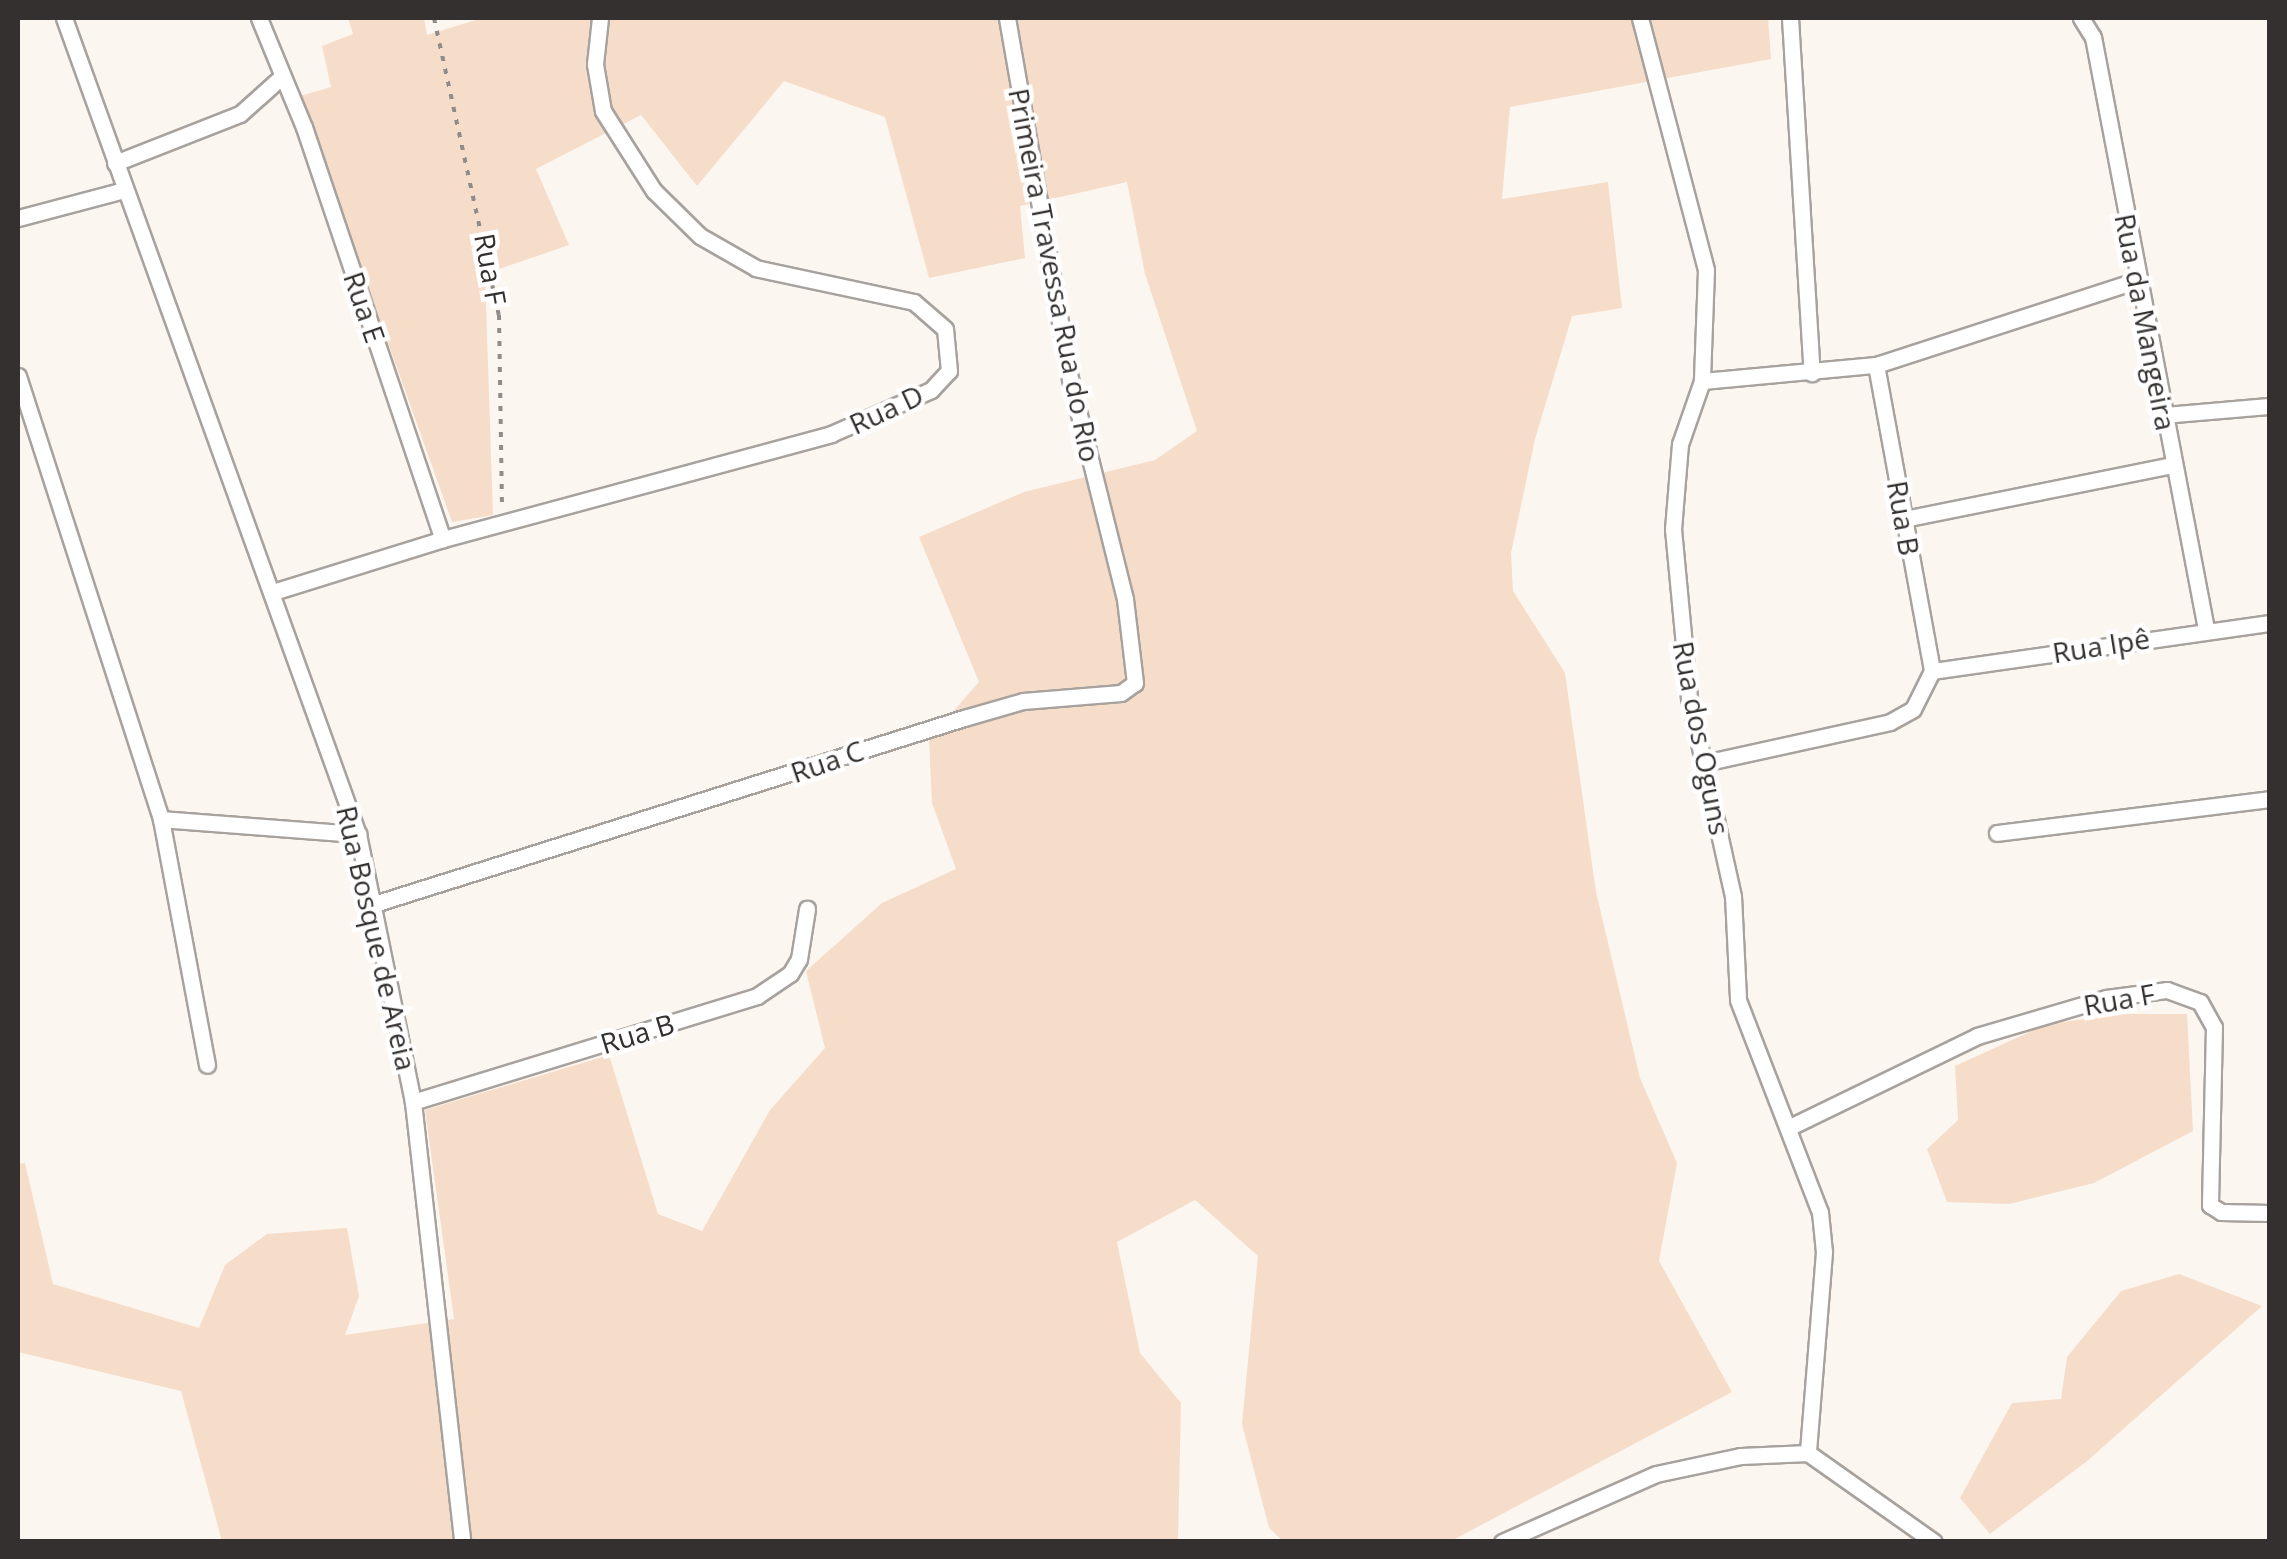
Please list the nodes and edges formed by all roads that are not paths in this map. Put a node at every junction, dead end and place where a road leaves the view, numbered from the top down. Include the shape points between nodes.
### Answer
1 (64, 18) edge
2 (259, 18) edge
3 (600, 18) edge
4 (1007, 18) edge
5 (1640, 18) edge
6 (1790, 18) edge
7 (2081, 18) edge
8 (279, 78) junction
9 (115, 162) junction
10 (124, 190) junction
11 (18, 218) edge
12 (2137, 280) junction
13 (1876, 366) junction
14 (1812, 373) junction
15 (18, 376) edge
16 (1702, 381) junction
17 (2270, 406) edge
18 (2164, 415) junction
19 (2172, 466) junction
20 (1904, 518) junction
21 (1107, 532) joint
22 (442, 539) junction
23 (273, 592) junction
24 (2270, 623) edge
25 (2206, 629) junction
26 (1932, 672) junction
27 (1704, 763) junction
28 (2270, 798) edge
29 (161, 819) junction
30 (1998, 833) dead end
31 (358, 834) junction
32 (374, 904) junction
33 (807, 910) dead end
34 (207, 1065) dead end
35 (414, 1102) junction
36 (1792, 1126) junction
37 (2270, 1213) edge
38 (1808, 1453) junction
39 (462, 1542) edge
40 (1502, 1542) edge
41 (1934, 1542) edge

1 - 9 street, Rua Bosque de Areia
2 - 8 street, Rua E
3 - 22 street, Rua D via 595,64 603,111 654,191 700,236 756,268 914,302 945,330 948,371 931,390 831,434
4 - 21 street, Primeira Travessa Rua do Rio via 1070,378
5 - 16 street, Rua dos Oguns via 1704,246
6 - 14 street
7 - 12 street, Rua da Mangeira via 2092,37
8 - 9 street via 240,114
8 - 22 street, Rua E via 304,127
9 - 10 street, Rua Bosque de Areia
10 - 11 street
10 - 23 street, Rua Bosque de Areia
12 - 13 street
12 - 18 street, Rua da Mangeira
13 - 14 street
13 - 20 street, Rua B
14 - 16 street
15 - 29 street
16 - 27 street, Rua dos Oguns via 1680,444 1673,529 1689,698
17 - 18 street
18 - 19 street, Rua da Mangeira
19 - 20 street
19 - 25 street, Rua da Mangeira
20 - 26 street, Rua B
21 - 32 street, Rua C via 1136,672 1126,691 1023,701
22 - 23 street, Rua D
23 - 31 street, Rua Bosque de Areia
24 - 25 street, Rua Ipê
25 - 26 street, Rua Ipê
26 - 27 street via 1913,709 1890,722
27 - 36 street, Rua dos Oguns via 1733,896 1738,1000
28 - 30 street
29 - 31 street
29 - 34 street
31 - 32 street, Rua Bosque de Areia
32 - 35 street, Rua Bosque de Areia
33 - 35 street, Rua B via 799,959 790,974 757,996
35 - 39 street, Rua Bosque de Areia
36 - 37 street, Rua F via 1977,1036 2106,998 2167,990 2200,1002 2214,1027 2208,1200 2222,1212
36 - 38 street, Rua dos Oguns via 1820,1212 1824,1252
38 - 40 street via 1741,1456 1656,1474
38 - 41 street

